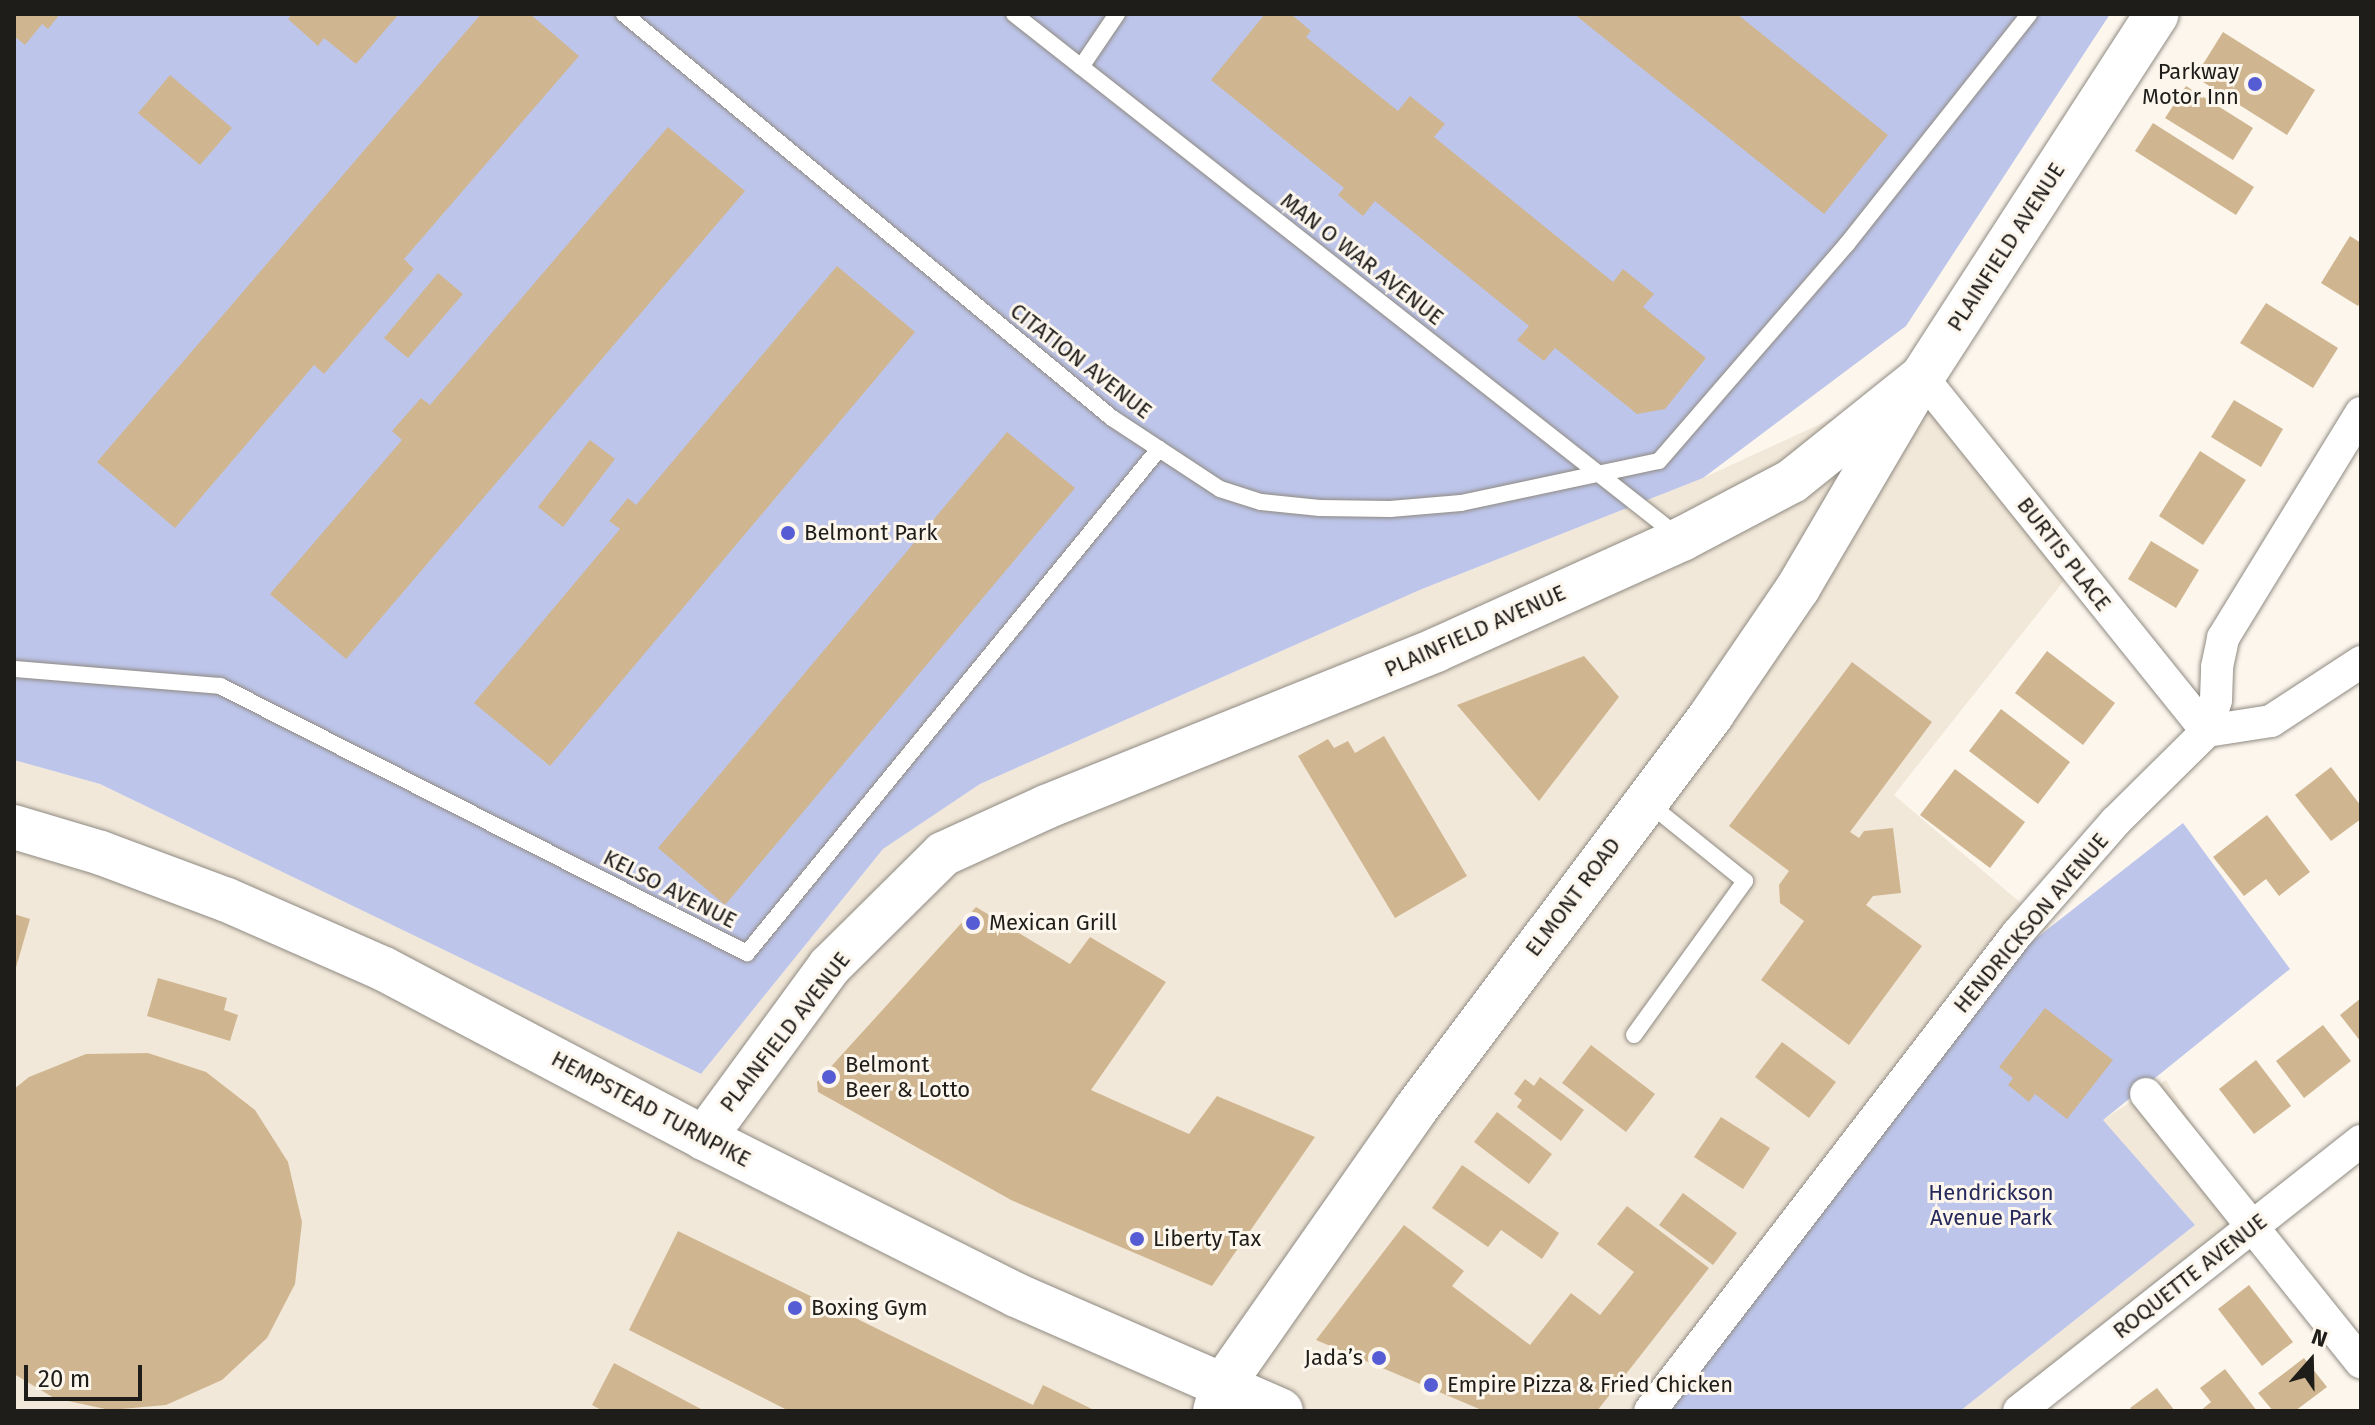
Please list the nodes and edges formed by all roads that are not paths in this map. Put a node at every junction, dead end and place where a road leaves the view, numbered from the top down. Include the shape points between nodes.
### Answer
1 (624, 14) edge
2 (1014, 14) edge
3 (1117, 14) edge
4 (2029, 14) edge
5 (2157, 14) edge
6 (1081, 67) junction
7 (1922, 377) junction
8 (2361, 413) edge
9 (1159, 449) junction
10 (1600, 475) junction
11 (1682, 539) junction
12 (2361, 662) edge
13 (14, 669) edge
14 (2207, 731) junction
15 (1646, 801) junction
16 (14, 827) edge
17 (1634, 1035) dead end
18 (2146, 1094) dead end
19 (704, 1138) junction
20 (2361, 1141) edge
21 (2253, 1226) junction
22 (2361, 1362) edge
23 (1218, 1398) edge
24 (1281, 1411) edge
25 (1650, 1411) edge
26 (2019, 1411) edge

1 - 9 lane, CITATION AVENUE via 1112,418
2 - 6 lane, MAN O WAR AVENUE
3 - 6 lane
4 - 10 lane, CITATION AVENUE via 1847,244 1659,461
5 - 7 main road, PLAINFIELD AVENUE
6 - 10 lane, MAN O WAR AVENUE
7 - 11 main road, PLAINFIELD AVENUE via 1792,481
7 - 14 street, BURTIS PLACE
7 - 15 main road, ELMONT ROAD via 1798,588
8 - 14 street via 2223,638
9 - 10 lane, CITATION AVENUE via 1220,489 1261,502 1320,508 1461,503
9 - 13 lane, KELSO AVENUE via 747,953 220,686
10 - 11 lane, MAN O WAR AVENUE
11 - 19 main road, PLAINFIELD AVENUE via 1436,650 1046,807 943,854 830,966
12 - 14 street via 2271,721
14 - 25 street, HENDRICKSON AVENUE via 2115,822 2017,934
15 - 17 lane via 1745,881
15 - 23 main road, ELMONT ROAD via 1415,1110
16 - 19 main road, HEMPSTEAD TURNPIKE via 227,900 384,969
18 - 21 street
19 - 23 main road, HEMPSTEAD TURNPIKE
20 - 21 street, ROQUETTE AVENUE
21 - 22 street
21 - 26 street, ROQUETTE AVENUE
23 - 24 main road, HEMPSTEAD TURNPIKE

